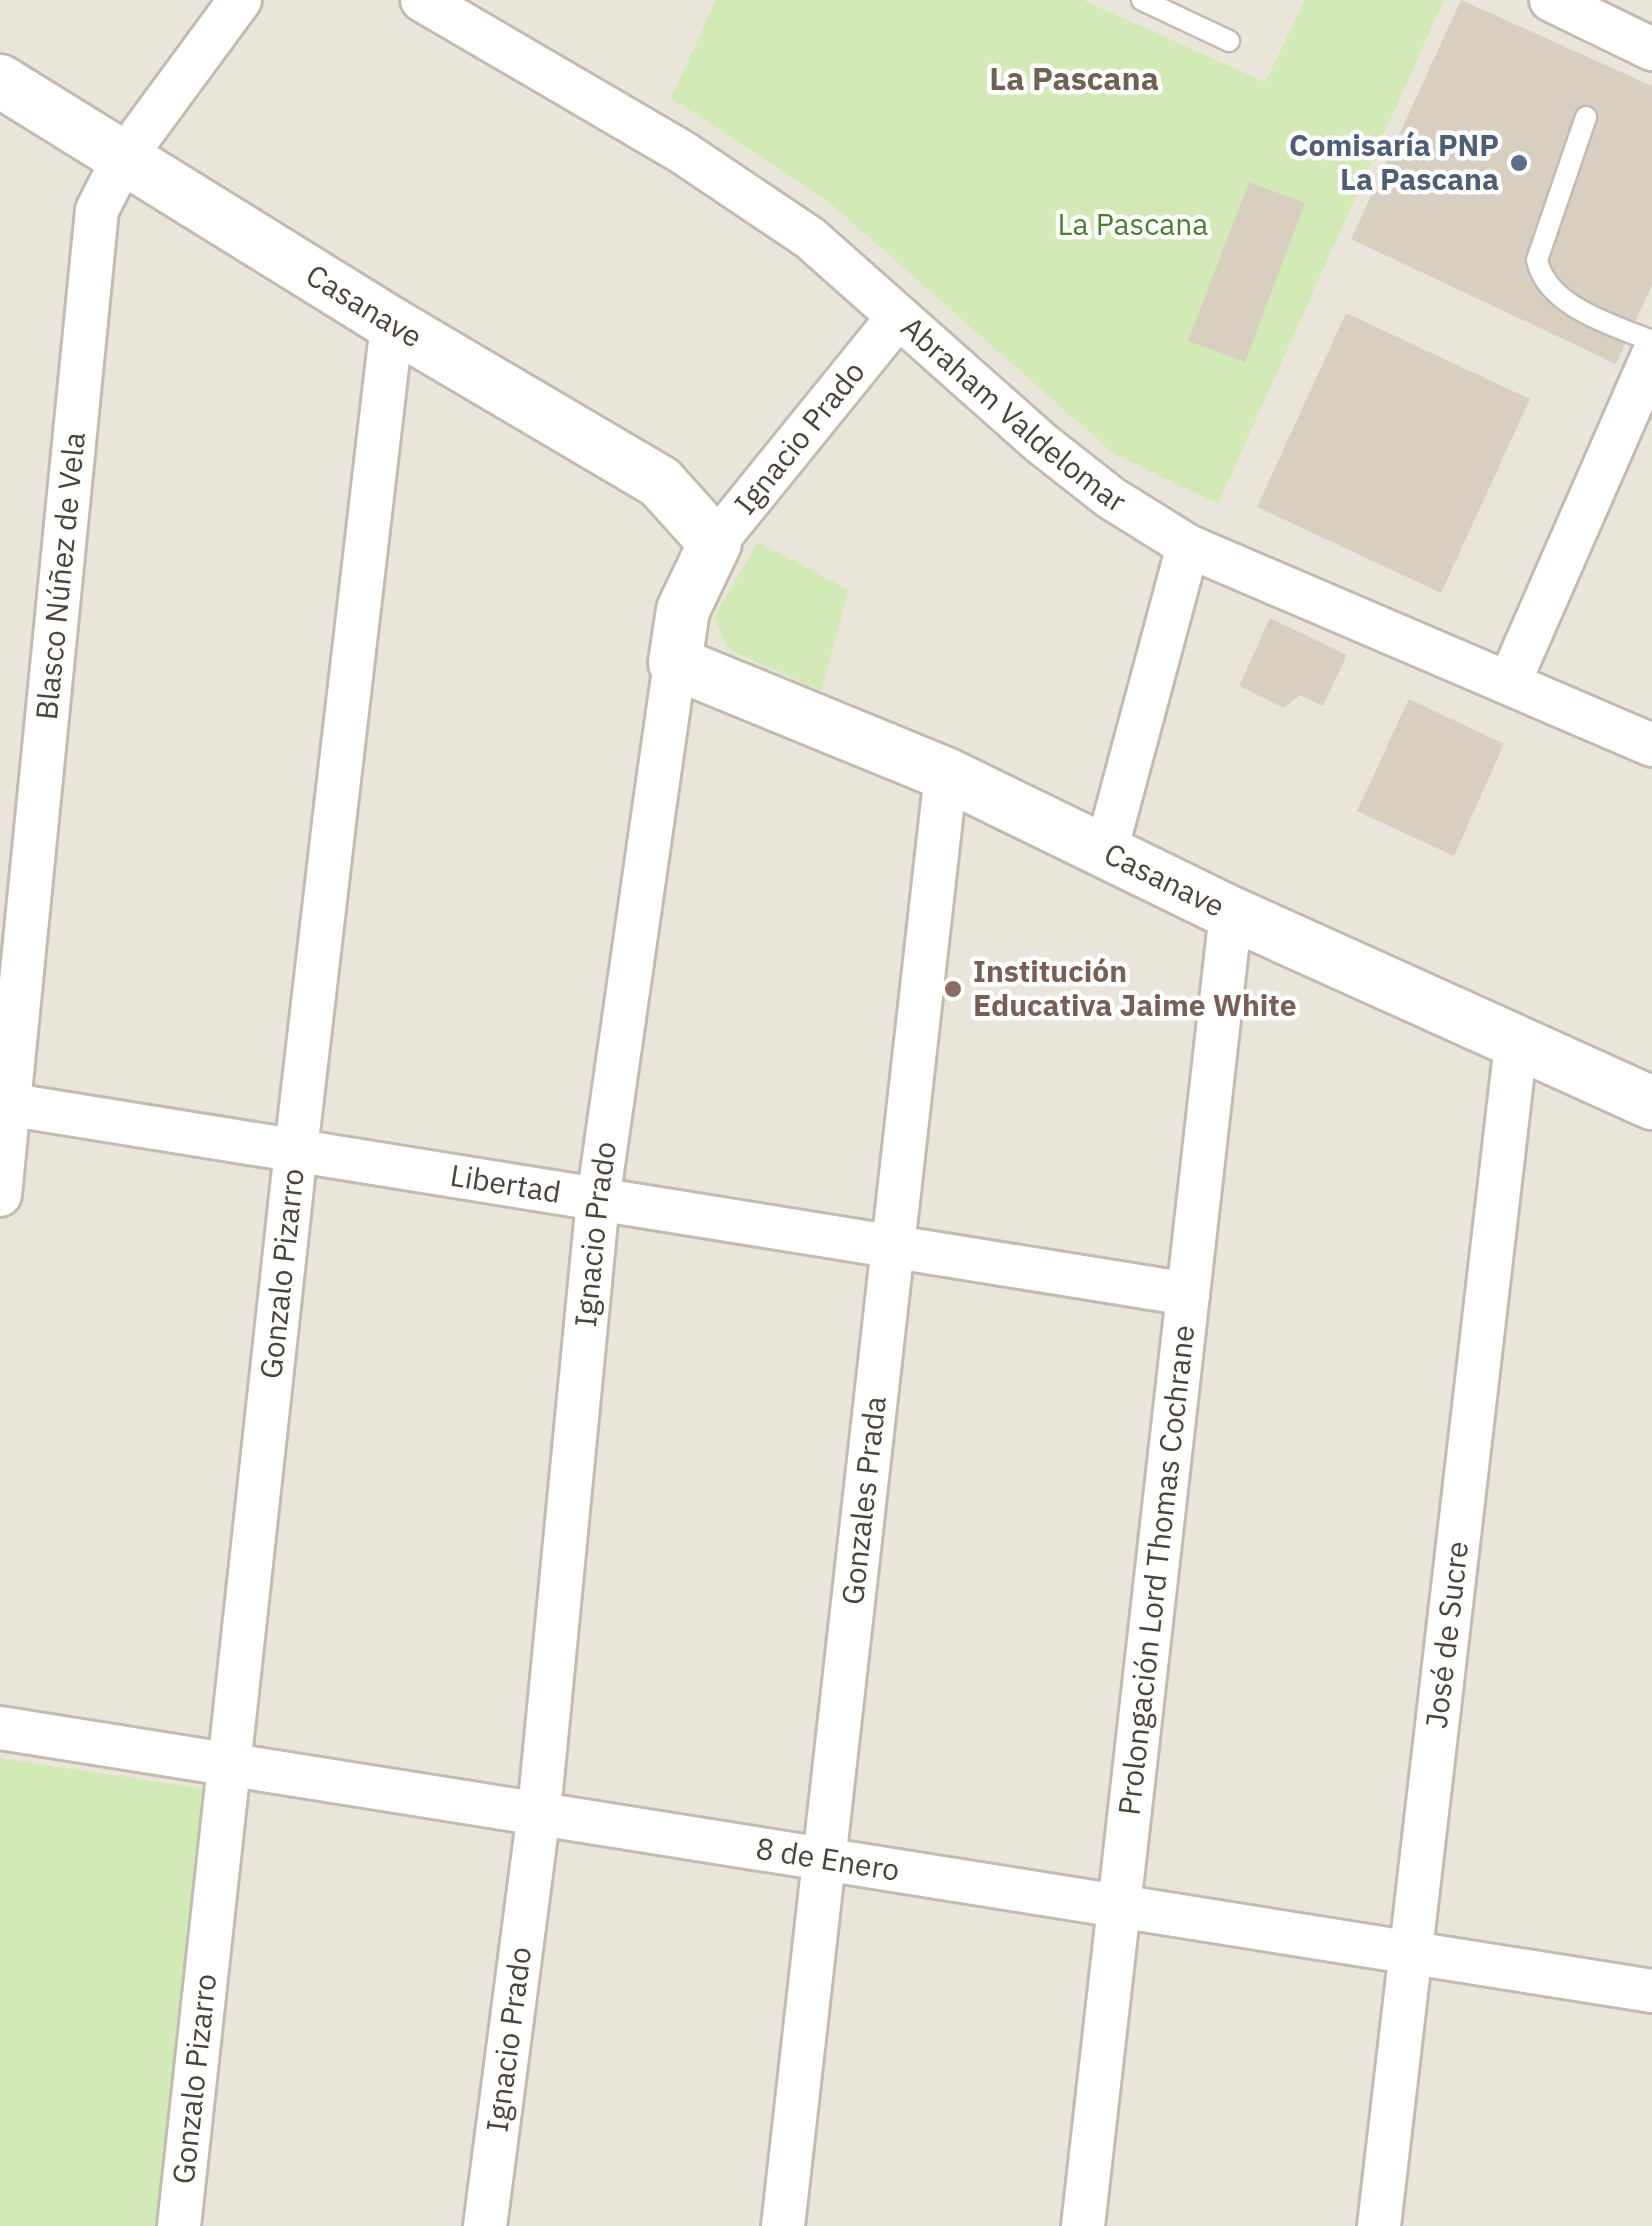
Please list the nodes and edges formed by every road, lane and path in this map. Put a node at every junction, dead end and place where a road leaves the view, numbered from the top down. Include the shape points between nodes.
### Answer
1 (240, 0) edge
2 (424, 0) edge
3 (1142, 0) edge
4 (1550, 0) edge
5 (1229, 41) dead end
6 (1652, 49) edge
7 (0, 81) edge
8 (1586, 117) dead end
9 (123, 159) junction
10 (898, 317) junction
11 (392, 324) junction
12 (1652, 341) edge
13 (1652, 358) edge
14 (715, 543) junction
15 (1188, 546) junction
16 (675, 663) junction
17 (1508, 683) junction
18 (1652, 745) edge
19 (946, 774) junction
20 (1106, 851) junction
21 (1231, 913) junction
22 (1516, 1044) junction
23 (1652, 1103) edge
24 (6, 1104) edge
25 (296, 1150) junction
26 (0, 1195) edge
27 (598, 1200) junction
28 (893, 1246) junction
29 (1188, 1294) junction
30 (0, 1728) edge
31 (231, 1768) junction
32 (539, 1812) junction
33 (824, 1858) junction
34 (1118, 1905) junction
35 (1411, 1952) junction
36 (1652, 1992) edge
37 (179, 2226) edge
38 (485, 2226) edge
39 (782, 2226) edge
40 (1082, 2226) edge
41 (1379, 2226) edge

1 - 9 street, Blasco Núñez de Vela
2 - 10 street, Abraham Valdelomar via 682,152 810,238
3 - 5 lane
4 - 6 street
7 - 9 street, Casanave
8 - 12 lane via 1537,260 1540,274 1580,310
9 - 11 street, Casanave
9 - 24 street, Blasco Núñez de Vela via 97,210
10 - 14 street, Ignacio Prado
10 - 15 street, Abraham Valdelomar via 1110,498
11 - 14 street, Casanave via 660,482
11 - 25 street, Gonzalo Pizarro
13 - 17 street
14 - 16 street, Ignacio Prado via 684,610
15 - 17 street, Abraham Valdelomar
15 - 20 street
16 - 19 street, Casanave
16 - 27 street, Ignacio Prado
17 - 18 street, Abraham Valdelomar
19 - 20 street, Casanave
19 - 28 street, Gonzales Prada
20 - 21 street, Casanave
21 - 22 street, Casanave
21 - 29 street, Prolongación Lord Thomas Cochrane
22 - 23 street, Casanave
22 - 35 street, José de Sucre
24 - 25 street, Libertad
24 - 26 street, Blasco Núñez de Vela
25 - 27 street, Libertad
25 - 31 street, Gonzalo Pizarro
27 - 28 street, Libertad
27 - 32 street, Ignacio Prado
28 - 29 street, Libertad
28 - 33 street, Gonzales Prada
29 - 34 street, Prolongación Lord Thomas Cochrane
30 - 31 street, 8 de Enero
31 - 32 street, 8 de Enero
31 - 37 street, Gonzalo Pizarro
32 - 33 street, 8 de Enero
32 - 38 street, Ignacio Prado
33 - 34 street, 8 de Enero
33 - 39 street, Gonzales Prada
34 - 35 street, 8 de Enero
34 - 40 street, Prolongación Lord Thomas Cochrane
35 - 36 street, 8 de Enero
35 - 41 street, José de Sucre

